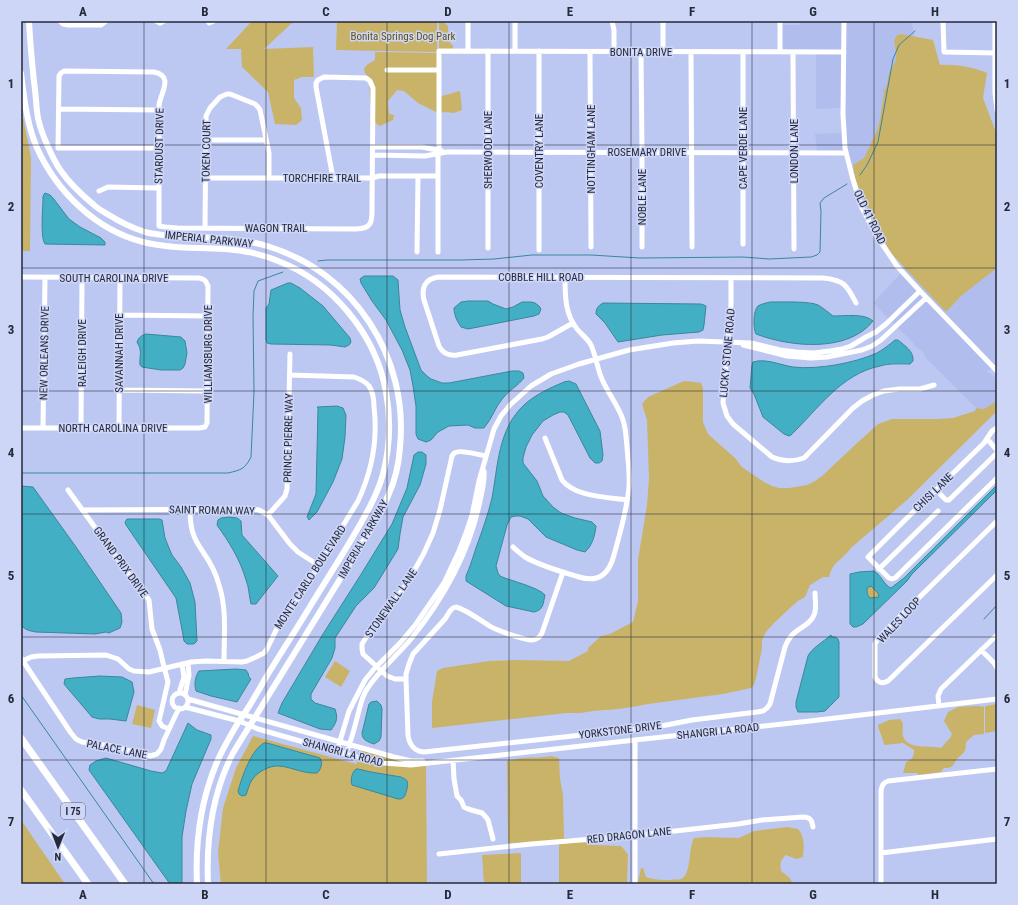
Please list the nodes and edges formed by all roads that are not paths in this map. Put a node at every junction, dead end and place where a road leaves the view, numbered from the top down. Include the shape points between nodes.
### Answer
1 (29, 21) edge
2 (60, 21) edge
3 (106, 21) edge
4 (156, 21) edge
5 (164, 21) edge
6 (208, 21) edge
7 (214, 21) edge
8 (468, 21) edge
9 (515, 21) edge
10 (612, 21) edge
11 (663, 21) edge
12 (780, 21) edge
13 (844, 21) edge
14 (943, 21) edge
15 (995, 21) edge
16 (468, 51) junction
17 (488, 51) junction
18 (515, 51) junction
19 (539, 51) junction
20 (590, 52) junction
21 (614, 52) junction
22 (641, 52) junction
23 (663, 52) junction
24 (691, 52) junction
25 (743, 52) junction
26 (780, 52) junction
27 (793, 52) junction
28 (844, 52) junction
29 (996, 53) edge
30 (388, 70) dead end
31 (439, 70) junction
32 (21, 73) edge
33 (58, 109) junction
34 (159, 110) junction
35 (997, 110) edge
36 (206, 140) junction
37 (266, 140) junction
38 (373, 147) junction
39 (159, 148) junction
40 (540, 151) junction
41 (439, 152) junction
42 (489, 152) junction
43 (591, 152) junction
44 (642, 152) junction
45 (692, 152) junction
46 (743, 152) junction
47 (794, 152) junction
48 (846, 153) junction
49 (373, 155) junction
50 (438, 176) junction
51 (418, 177) junction
52 (206, 178) junction
53 (269, 178) junction
54 (333, 178) junction
55 (372, 178) junction
56 (158, 188) junction
57 (99, 191) dead end
58 (159, 226) joint
59 (205, 228) junction
60 (743, 244) dead end
61 (591, 247) dead end
62 (642, 247) dead end
63 (692, 247) dead end
64 (488, 248) dead end
65 (794, 249) dead end
66 (539, 250) dead end
67 (417, 252) dead end
68 (438, 252) dead end
69 (21, 277) edge
70 (45, 278) junction
71 (82, 278) junction
72 (120, 278) junction
73 (565, 278) junction
74 (731, 278) junction
75 (206, 281) joint
76 (920, 291) junction
77 (926, 298) junction
78 (856, 303) dead end
79 (119, 315) junction
80 (208, 316) junction
81 (572, 323) junction
82 (873, 333) junction
83 (862, 339) junction
84 (728, 342) junction
85 (877, 342) junction
86 (738, 343) junction
87 (866, 348) junction
88 (290, 354) dead end
89 (596, 360) junction
90 (997, 371) edge
91 (290, 375) junction
92 (934, 385) dead end
93 (119, 390) junction
94 (207, 391) junction
95 (205, 426) joint
96 (21, 428) edge
97 (43, 428) junction
98 (81, 428) junction
99 (119, 428) junction
100 (997, 428) edge
101 (545, 438) dead end
102 (987, 439) junction
103 (997, 450) edge
104 (997, 453) edge
105 (486, 456) junction
106 (484, 468) junction
107 (997, 478) edge
108 (68, 490) dead end
109 (936, 490) junction
110 (627, 500) junction
111 (190, 509) junction
112 (82, 510) junction
113 (938, 511) dead end
114 (268, 515) junction
115 (997, 521) edge
116 (514, 547) dead end
117 (318, 565) junction
118 (879, 569) junction
119 (563, 572) junction
120 (997, 575) edge
121 (815, 593) dead end
122 (997, 634) edge
123 (981, 650) junction
124 (22, 660) edge
125 (224, 661) junction
126 (185, 664) junction
127 (376, 666) junction
128 (997, 668) edge
129 (164, 669) junction
130 (381, 670) junction
131 (406, 679) junction
132 (179, 693) junction
133 (186, 697) junction
134 (997, 699) edge
135 (939, 706) junction
136 (185, 707) junction
137 (179, 708) junction
138 (243, 715) junction
139 (348, 717) junction
140 (254, 719) junction
141 (357, 719) junction
142 (239, 721) junction
143 (250, 726) junction
144 (169, 729) junction
145 (344, 729) junction
146 (354, 731) junction
147 (21, 738) edge
148 (635, 740) junction
149 (340, 742) junction
150 (350, 745) junction
151 (337, 751) junction
152 (346, 753) junction
153 (453, 760) junction
154 (438, 762) junction
155 (997, 769) edge
156 (21, 790) edge
157 (814, 827) dead end
158 (635, 835) junction
159 (493, 839) dead end
160 (997, 839) edge
161 (881, 853) junction
162 (438, 854) dead end
163 (88, 884) edge
164 (125, 884) edge
165 (197, 884) edge
166 (208, 884) edge
167 (635, 884) edge
168 (881, 884) edge

1 - 140 main road, IMPERIAL PARKWAY via 38,120 61,170 77,190 95,207 145,232 244,240 291,255 315,268 359,306 385,350 394,374 399,396 400,447 396,473 388,495 374,524
2 - 3 street via 68,25 101,25
4 - 5 street
6 - 7 street
8 - 16 street
9 - 18 street
10 - 21 street
11 - 23 street
12 - 26 street
13 - 28 street, OLD 41 ROAD
14 - 29 street via 944,52
15 - 29 street
16 - 17 street, BONITA DRIVE
16 - 31 street, BONITA DRIVE via 439,51
17 - 18 street, BONITA DRIVE
17 - 42 street, SHERWOOD LANE
18 - 19 street, BONITA DRIVE
19 - 20 street, BONITA DRIVE
19 - 40 street, COVENTRY LANE
20 - 21 street, BONITA DRIVE
20 - 43 street, NOTTINGHAM LANE
21 - 22 street, BONITA DRIVE
22 - 23 street, BONITA DRIVE
22 - 44 street, NOBLE LANE
23 - 24 street, BONITA DRIVE
24 - 25 street, BONITA DRIVE
24 - 45 street
25 - 26 street, BONITA DRIVE
25 - 46 street, CAPE VERDE LANE
26 - 27 street, BONITA DRIVE
27 - 28 street, BONITA DRIVE
27 - 47 street, LONDON LANE
28 - 48 street, OLD 41 ROAD via 843,114
29 - 35 street
30 - 31 street
31 - 41 street
32 - 138 main road, IMPERIAL PARKWAY via 29,123 37,147 51,174 70,198 94,218 117,232 142,242 253,253 303,273 324,288 357,323 380,367 386,392 389,434 383,476 374,499
33 - 34 street
33 - 34 street, STARDUST DRIVE via 59,76 64,71 158,72 165,82
33 - 39 street via 58,148
34 - 39 street, STARDUST DRIVE
36 - 37 street
36 - 37 street, TOKEN COURT via 207,112 220,97 230,94 258,107
36 - 52 street, TOKEN COURT
37 - 53 street, TOKEN COURT
38 - 41 street, ROSEMARY DRIVE via 422,148
38 - 49 street
38 - 54 street via 373,88 370,81 366,78 351,77 324,77 318,80 316,87
39 - 56 street, STARDUST DRIVE
40 - 42 street, ROSEMARY DRIVE
40 - 43 street, ROSEMARY DRIVE
40 - 66 street, COVENTRY LANE
41 - 42 street, ROSEMARY DRIVE
41 - 49 street, ROSEMARY DRIVE via 425,156
41 - 50 street
42 - 64 street, SHERWOOD LANE
43 - 44 street, ROSEMARY DRIVE
43 - 61 street, NOTTINGHAM LANE
44 - 45 street, ROSEMARY DRIVE
44 - 62 street, NOBLE LANE
45 - 46 street, ROSEMARY DRIVE
45 - 63 street
46 - 47 street, ROSEMARY DRIVE
46 - 60 street, CAPE VERDE LANE
47 - 48 street, ROSEMARY DRIVE
47 - 65 street, LONDON LANE
48 - 76 street, OLD 41 ROAD via 858,197 872,227 890,257
49 - 55 street
50 - 51 street, TORCHFIRE TRAIL
50 - 68 street
51 - 55 street, TORCHFIRE TRAIL
51 - 67 street
52 - 53 street, TORCHFIRE TRAIL
52 - 59 street, TOKEN COURT
53 - 54 street, TORCHFIRE TRAIL
54 - 55 street, TORCHFIRE TRAIL
55 - 59 street, WAGON TRAIL via 372,221 369,226 361,229
56 - 57 street via 108,187
56 - 58 street, STARDUST DRIVE
58 - 59 street, WAGON TRAIL
69 - 70 street, SOUTH CAROLINA DRIVE
70 - 71 street, SOUTH CAROLINA DRIVE
70 - 97 street, NEW ORLEANS DRIVE
71 - 72 street, SOUTH CAROLINA DRIVE
71 - 98 street, RALEIGH DRIVE
72 - 75 street, SOUTH CAROLINA DRIVE via 199,278
72 - 79 street, SAVANNAH DRIVE
73 - 74 street, COBBLE HILL ROAD
73 - 81 street via 566,304
73 - 81 street, COBBLE HILL ROAD via 438,277 426,283 423,295 440,346 444,353 450,356 542,339
74 - 78 street, COBBLE HILL ROAD via 833,279 848,288
74 - 84 street, LUCKY STONE ROAD
75 - 80 street, WILLIAMSBURG DRIVE
76 - 77 street, OLD 41 ROAD
76 - 82 street
77 - 85 street
77 - 90 street, OLD 41 ROAD
79 - 80 street
79 - 93 street, SAVANNAH DRIVE
80 - 94 street, WILLIAMSBURG DRIVE
81 - 89 street via 590,343
82 - 83 street
82 - 85 street
83 - 86 street via 842,349 814,353
83 - 87 street
84 - 86 street
84 - 89 street via 673,343 629,350
84 - 92 street, LUCKY STONE ROAD via 723,400 727,416 743,433 772,457 780,460 804,458 852,408 872,395
85 - 87 street
86 - 87 street via 787,356 811,358
88 - 91 street, PRINCE PIERRE WAY
89 - 105 street via 552,374 520,395 501,416
89 - 110 street via 600,375 624,423 629,470
91 - 114 street, PRINCE PIERRE WAY via 287,489 285,496
91 - 117 street, MONTE CARLO BOULEVARD via 354,377 363,380 369,386 374,402 374,446 366,482 358,501
93 - 94 street
93 - 99 street, SAVANNAH DRIVE
94 - 95 street, WILLIAMSBURG DRIVE
95 - 99 street, NORTH CAROLINA DRIVE
96 - 97 street, NORTH CAROLINA DRIVE
97 - 98 street, NORTH CAROLINA DRIVE
98 - 99 street, NORTH CAROLINA DRIVE
100 - 102 street, CHISI LANE
101 - 110 street via 562,480 570,488 597,496
102 - 103 street
102 - 109 street, CHISI LANE
104 - 109 street via 950,500 946,500
105 - 106 street
105 - 127 street, STONEWALL LANE via 458,451 452,456 440,510 424,553 400,594 362,644 363,654
106 - 127 street via 466,532 444,583 416,624
106 - 130 street via 484,481 476,517 452,580 424,622
107 - 118 street via 895,578 888,578
108 - 112 street, GRAND PRIX DRIVE
109 - 118 street, CHISI LANE via 868,557
110 - 119 street via 613,560 606,573 600,577 585,579
111 - 112 street, SAINT ROMAN WAY
111 - 114 street, SAINT ROMAN WAY via 253,509
111 - 125 street via 193,535 220,586 224,610
112 - 129 street, GRAND PRIX DRIVE via 149,600 152,629
113 - 118 street
114 - 117 street, SAINT ROMAN WAY via 298,552
115 - 120 street, WALES LOOP via 879,637 876,644 877,680 880,683 888,681
116 - 119 street via 526,557
117 - 125 street, MONTE CARLO BOULEVARD via 298,599 281,620 264,653 247,661
119 - 131 street, YORKSTONE DRIVE via 540,637 533,640 502,632 456,607 414,654
121 - 131 street, YORKSTONE DRIVE via 814,615 787,641 770,704 763,711 656,727 424,752 415,749 408,740
122 - 123 street
123 - 128 street
123 - 135 street via 941,690 938,696
124 - 129 street, MONTE CARLO BOULEVARD via 38,656 106,655 118,659 134,671
124 - 144 street, PALACE LANE via 71,733 82,742 112,746 150,756 157,754 161,749
125 - 126 street, MONTE CARLO BOULEVARD
126 - 129 street, MONTE CARLO BOULEVARD
126 - 132 street
126 - 133 street via 189,675
127 - 130 street
127 - 139 street via 365,680
129 - 144 street, GRAND PRIX DRIVE via 168,684 159,721 162,726
130 - 131 street via 391,678
130 - 141 street via 363,696
132 - 133 street
132 - 137 street via 173,700
133 - 136 street
133 - 138 street, SHANGRI LA ROAD
134 - 135 street, SHANGRI LA ROAD
135 - 148 street, SHANGRI LA ROAD
136 - 137 street
136 - 142 street, SHANGRI LA ROAD
137 - 144 street, PALACE LANE
138 - 140 street, SHANGRI LA ROAD
138 - 142 main road, IMPERIAL PARKWAY
139 - 141 street
139 - 145 street
140 - 143 main road, IMPERIAL PARKWAY
140 - 149 street, SHANGRI LA ROAD
141 - 146 street
142 - 143 street, SHANGRI LA ROAD
142 - 165 main road, IMPERIAL PARKWAY via 223,748 203,803 196,845
143 - 151 street, SHANGRI LA ROAD
143 - 166 main road, IMPERIAL PARKWAY via 226,769 214,803 208,846
145 - 146 street
145 - 149 street
146 - 150 street
147 - 164 highway, I 75
148 - 153 street, SHANGRI LA ROAD
148 - 158 street
149 - 150 street, SHANGRI LA ROAD
149 - 151 street
150 - 152 street
150 - 154 street, SHANGRI LA ROAD via 411,761
151 - 152 street, SHANGRI LA ROAD
152 - 154 street, SHANGRI LA ROAD via 396,765
153 - 154 street, SHANGRI LA ROAD
153 - 159 street via 457,796 464,807 485,816
155 - 161 street via 884,783 881,791
156 - 163 highway, I 75
157 - 158 street, RED DRAGON LANE via 812,820 803,817
158 - 162 street, RED DRAGON LANE
158 - 167 street
160 - 161 street
161 - 168 street

